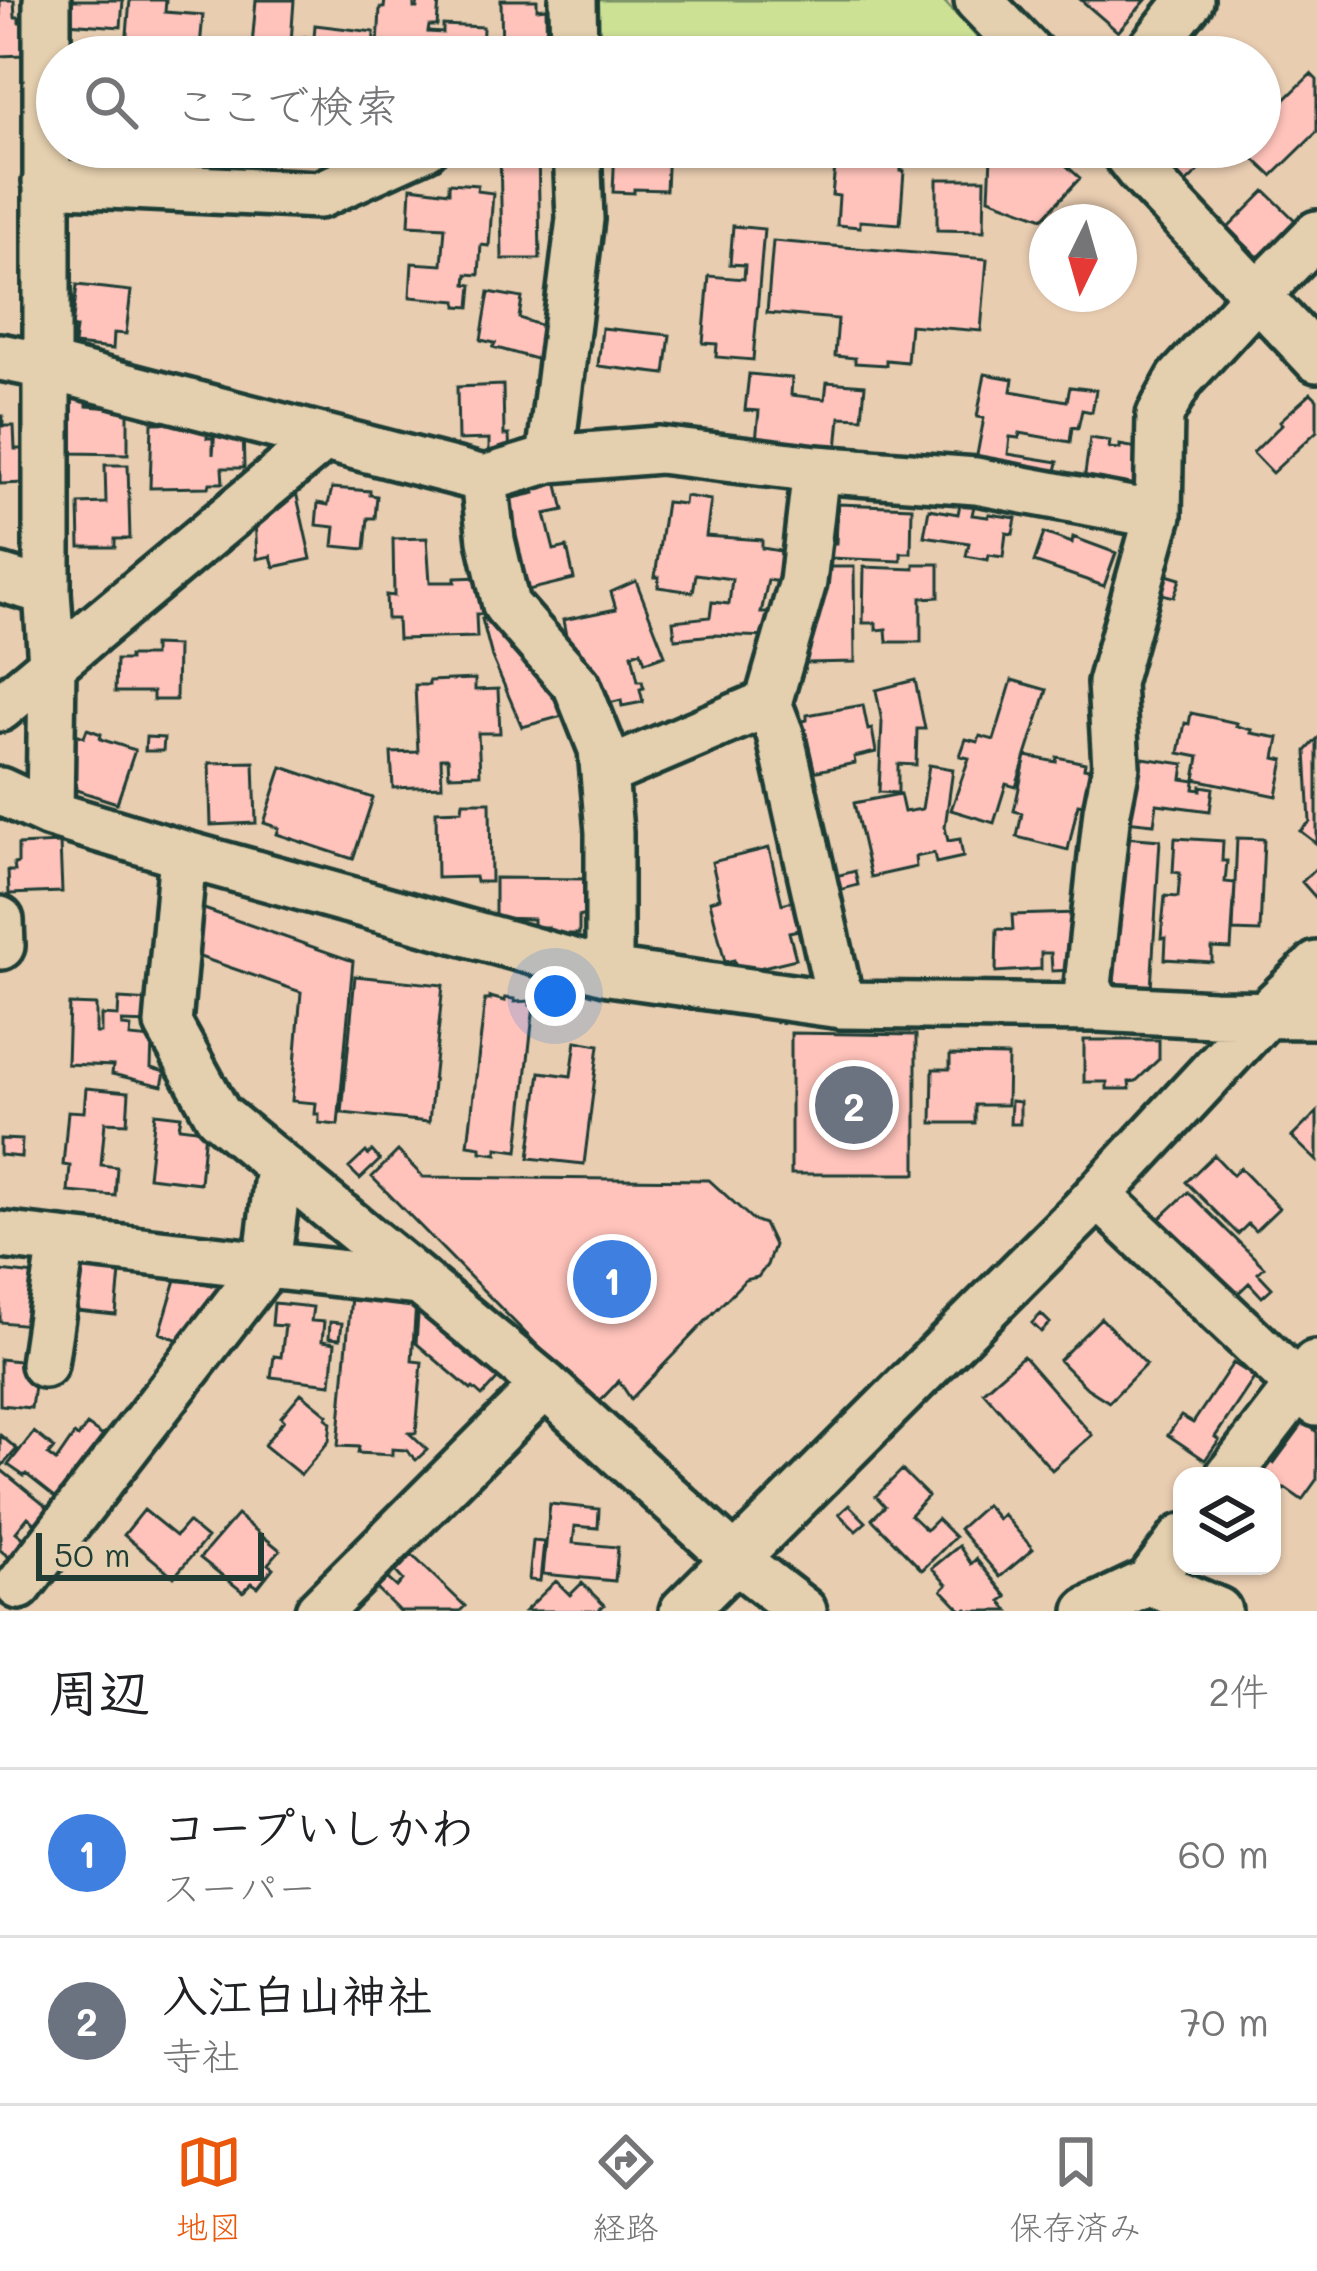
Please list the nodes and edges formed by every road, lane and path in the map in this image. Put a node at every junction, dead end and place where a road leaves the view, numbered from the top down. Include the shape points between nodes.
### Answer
1 (47, 0) edge
2 (573, 0) edge
3 (978, 0) edge
4 (1190, 0) edge
5 (47, 36) edge
6 (574, 36) edge
7 (1013, 36) edge
8 (1162, 36) edge
9 (46, 168) edge
10 (379, 168) edge
11 (578, 168) edge
12 (1137, 168) edge
13 (46, 182) junction
14 (1317, 234) edge
15 (1257, 295) junction
16 (0, 357) edge
17 (1317, 359) edge
18 (46, 367) junction
19 (324, 438) junction
20 (550, 459) junction
21 (816, 469) junction
22 (484, 479) junction
23 (1158, 515) junction
24 (0, 578) edge
25 (47, 592) junction
26 (52, 664) junction
27 (768, 703) junction
28 (0, 708) edge
29 (604, 773) junction
30 (0, 791) edge
31 (50, 814) junction
32 (182, 854) junction
33 (0, 920) edge
34 (1, 946) edge
35 (1317, 965) edge
36 (609, 972) junction
37 (841, 1005) junction
38 (1098, 1008) junction
39 (1264, 1015) junction
40 (1317, 1015) edge
41 (279, 1167) junction
42 (1098, 1195) junction
43 (0, 1235) edge
44 (62, 1242) junction
45 (267, 1265) junction
46 (417, 1282) junction
47 (44, 1364) dead end
48 (1310, 1383) edge
49 (545, 1385) junction
50 (1237, 1467) edge
51 (1173, 1550) edge
52 (734, 1558) junction
53 (1149, 1582) junction
54 (23, 1589) edge
55 (320, 1611) edge
56 (683, 1611) edge
57 (803, 1611) edge
58 (1088, 1611) edge
59 (1218, 1611) edge

1 - 5 street
2 - 6 street
3 - 7 street
4 - 8 street
9 - 13 street
10 - 13 street via 319,195
11 - 20 street via 580,219
12 - 15 street
13 - 18 street
14 - 15 street
15 - 17 street
15 - 23 street via 1180,380 1160,415
16 - 18 street
18 - 19 street
18 - 25 street
19 - 22 street
19 - 26 street
20 - 21 street via 659,450
20 - 22 street
21 - 23 street via 976,481
21 - 27 street via 803,582
22 - 29 street via 506,605 578,686
23 - 38 street via 1111,683 1116,766 1088,985
24 - 25 street
25 - 26 street
26 - 28 street
26 - 31 street
27 - 29 street
27 - 37 street
29 - 36 street
30 - 31 street
31 - 32 street
32 - 36 street
32 - 41 street via 168,1024 218,1115
33 - 34 street
35 - 39 street
36 - 37 street
37 - 38 street
38 - 39 street
39 - 40 street
39 - 42 street
41 - 45 street
41 - 46 street
42 - 48 street
42 - 52 street
43 - 44 street
44 - 45 street
44 - 47 street
45 - 46 street
45 - 54 street
46 - 49 street
48 - 50 street
49 - 52 street
49 - 55 street
51 - 53 street
52 - 56 street
52 - 57 street
53 - 58 street
53 - 59 street

